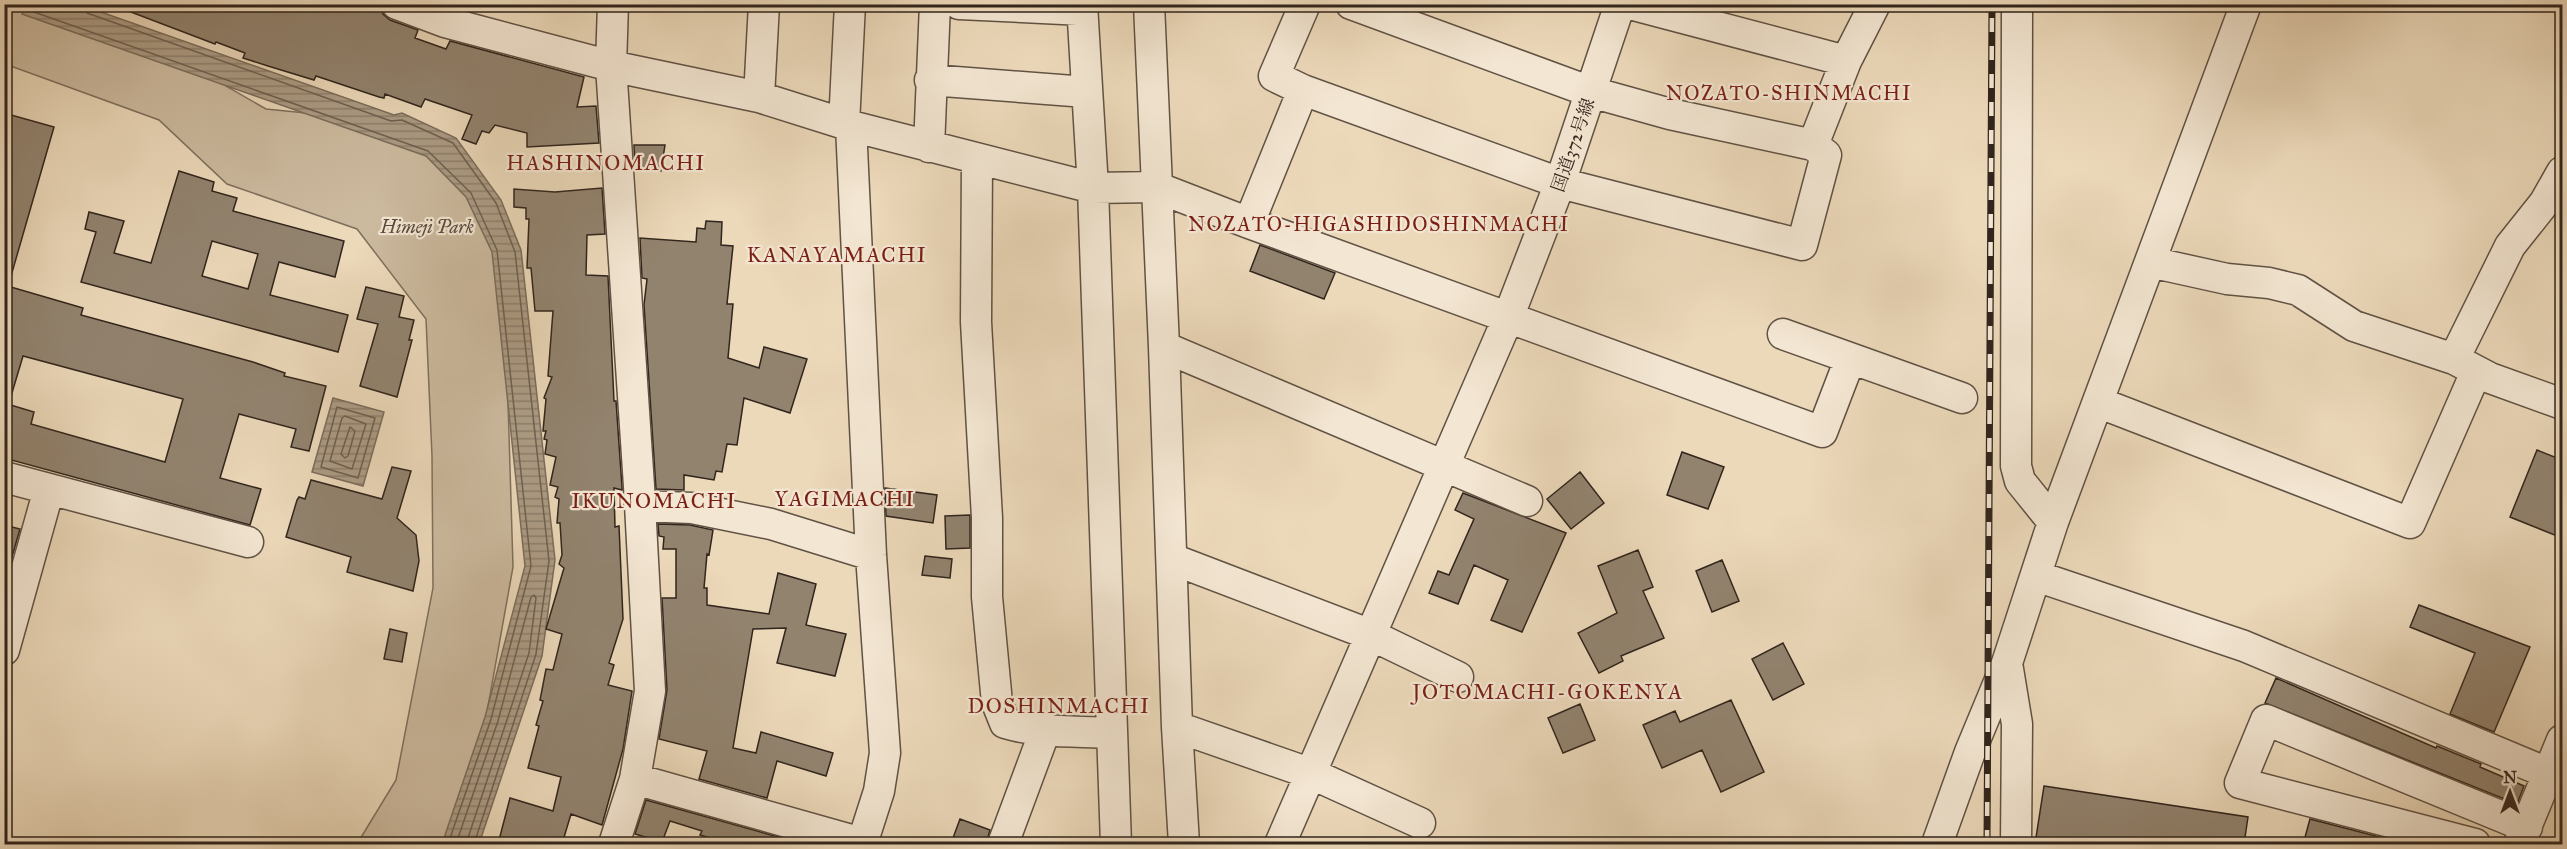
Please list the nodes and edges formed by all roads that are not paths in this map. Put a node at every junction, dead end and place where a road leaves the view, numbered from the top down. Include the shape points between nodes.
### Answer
1 (397, 4) edge
2 (613, 4) edge
3 (765, 4) edge
4 (850, 4) edge
5 (935, 4) edge
6 (959, 4) edge
7 (1149, 4) edge
8 (1305, 4) edge
9 (1351, 4) edge
10 (1620, 4) edge
11 (1630, 4) edge
12 (1875, 4) edge
13 (2017, 4) edge
14 (2246, 4) edge
15 (1082, 7) edge
16 (1846, 61) junction
17 (611, 66) junction
18 (930, 80) junction
19 (1303, 90) junction
20 (1086, 92) junction
21 (1591, 92) junction
22 (759, 97) junction
23 (847, 125) junction
24 (1813, 145) junction
25 (929, 147) junction
26 (977, 159) junction
27 (2562, 172) edge
28 (1560, 183) junction
29 (1156, 187) junction
30 (1093, 188) junction
31 (1249, 223) junction
32 (2150, 262) junction
33 (1508, 318) junction
34 (1783, 334) dead end
35 (1164, 347) junction
36 (1850, 359) junction
37 (2465, 366) junction
38 (1962, 398) dead end
39 (2100, 403) junction
40 (2562, 404) edge
41 (1444, 466) junction
42 (4, 477) edge
43 (49, 489) junction
44 (1527, 501) dead end
45 (641, 506) junction
46 (2054, 522) junction
47 (248, 542) dead end
48 (871, 555) junction
49 (1172, 559) junction
50 (2036, 576) junction
51 (1371, 635) junction
52 (4, 650) edge
53 (2007, 663) junction
54 (1458, 677) dead end
55 (1177, 727) junction
56 (1046, 728) junction
57 (1110, 733) junction
58 (2562, 741) edge
59 (1312, 774) junction
60 (2550, 774) junction
61 (635, 779) junction
62 (1420, 823) dead end
63 (2523, 836) edge
64 (624, 842) edge
65 (863, 844) edge
66 (1003, 844) edge
67 (1116, 844) edge
68 (1184, 844) edge
69 (1280, 844) edge
70 (1936, 844) edge
71 (2016, 844) edge
72 (2475, 844) edge

1 - 17 street via 445,22
2 - 17 street
3 - 22 street
4 - 23 street
5 - 18 street
6 - 15 street
7 - 29 street
8 - 19 street via 1274,76
9 - 21 street
10 - 21 street, 国道372号線
11 - 16 street
12 - 16 street
13 - 46 street via 2016,466 2020,481
14 - 32 street
15 - 20 street
16 - 24 street
17 - 22 street
17 - 45 street
18 - 20 street
18 - 25 street
19 - 28 street
19 - 31 street
20 - 30 street
21 - 24 street via 1670,114
21 - 28 street, 国道372号線
22 - 23 street
23 - 25 street
23 - 48 street
24 - 28 street via 1826,155 1802,245
25 - 26 street
26 - 30 street
26 - 56 street via 976,322 987,518 987,597 997,703 1005,723 1028,730
27 - 37 street via 2545,202 2510,246
28 - 33 street, 国道372号線
29 - 30 street
29 - 31 street
29 - 35 street
30 - 57 street
31 - 33 street
32 - 37 street via 2298,290 2355,326
32 - 39 street
33 - 36 street via 1822,432
33 - 41 street, 国道372号線
34 - 36 street
35 - 41 street
35 - 49 street
36 - 38 street
37 - 39 street via 2410,523
37 - 40 street
39 - 46 street
41 - 44 street
41 - 51 street, 国道372号線
42 - 43 street
43 - 47 street
43 - 52 street
45 - 48 street via 692,508 771,524
45 - 61 street via 650,691
46 - 50 street
48 - 65 street via 885,753
49 - 51 street
49 - 55 street
50 - 53 street
50 - 60 street via 2244,646
51 - 54 street
51 - 59 street, 国道372号線
53 - 70 street
53 - 71 street via 2017,724
55 - 59 street
55 - 68 street
56 - 57 street
56 - 66 street
57 - 67 street
58 - 60 street
59 - 62 street
59 - 69 street, 国道372号線
60 - 63 street
61 - 64 street
61 - 65 street
63 - 72 street via 2266,720 2240,783

